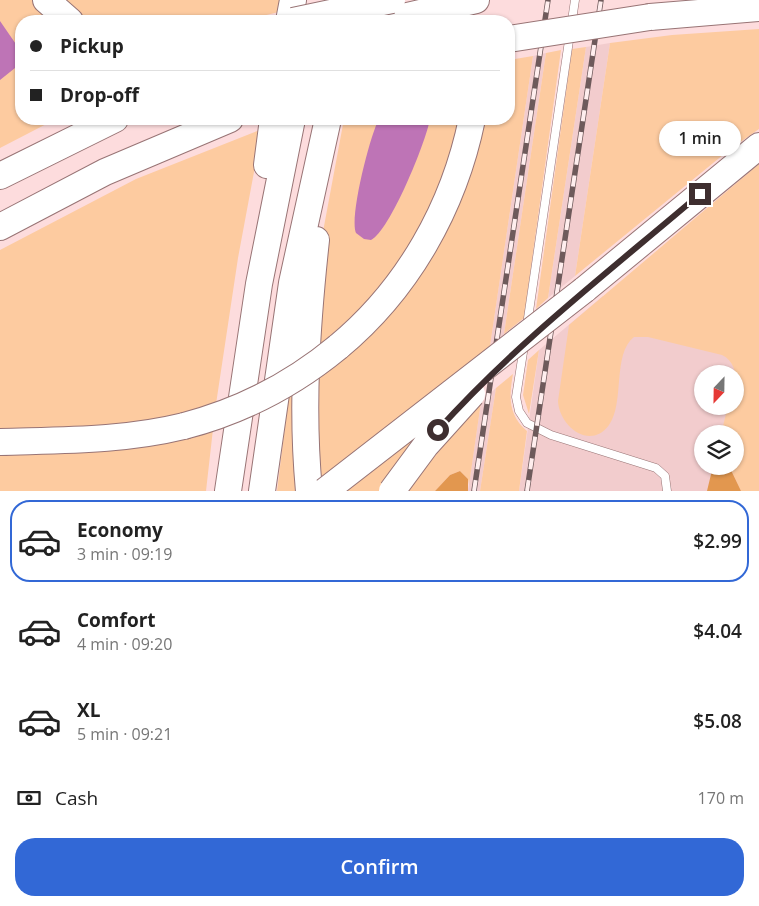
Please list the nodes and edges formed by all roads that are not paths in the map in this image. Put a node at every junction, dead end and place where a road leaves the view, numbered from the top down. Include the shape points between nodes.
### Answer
1 (46, 0) edge
2 (293, 0) edge
3 (320, 0) edge
4 (354, 0) edge
5 (392, 0) edge
6 (477, 0) edge
7 (575, 0) edge
8 (759, 8) edge
9 (63, 15) edge
10 (290, 15) edge
11 (316, 15) edge
12 (321, 15) edge
13 (351, 15) edge
14 (412, 15) edge
15 (478, 15) edge
16 (515, 38) edge
17 (103, 125) edge
18 (216, 125) edge
19 (272, 125) edge
20 (291, 125) edge
21 (327, 125) edge
22 (327, 125) edge
23 (470, 125) edge
24 (759, 146) edge
25 (0, 176) edge
26 (0, 227) edge
27 (584, 290) junction
28 (249, 348) junction
29 (0, 442) edge
30 (228, 490) edge
31 (262, 491) edge
32 (309, 491) edge
33 (325, 491) edge
34 (392, 491) edge
35 (667, 491) edge

1 - 9 highway
2 - 10 highway
3 - 11 highway
4 - 13 highway
5 - 12 highway, bridge
6 - 14 highway
6 - 15 highway
7 - 35 lane via 516,401 524,419 536,429 656,468 666,476
8 - 16 highway, bridge via 650,17
17 - 25 highway
18 - 26 highway via 112,169
19 - 28 highway
20 - 28 highway
21 - 31 highway via 292,284
22 - 32 highway via 306,354
23 - 29 highway, bridge via 453,186 428,240 385,301 338,347 310,369 279,389 239,408 155,433 116,438
24 - 27 highway
27 - 33 highway, bridge
27 - 34 highway, bridge via 465,401 426,445
28 - 30 highway

